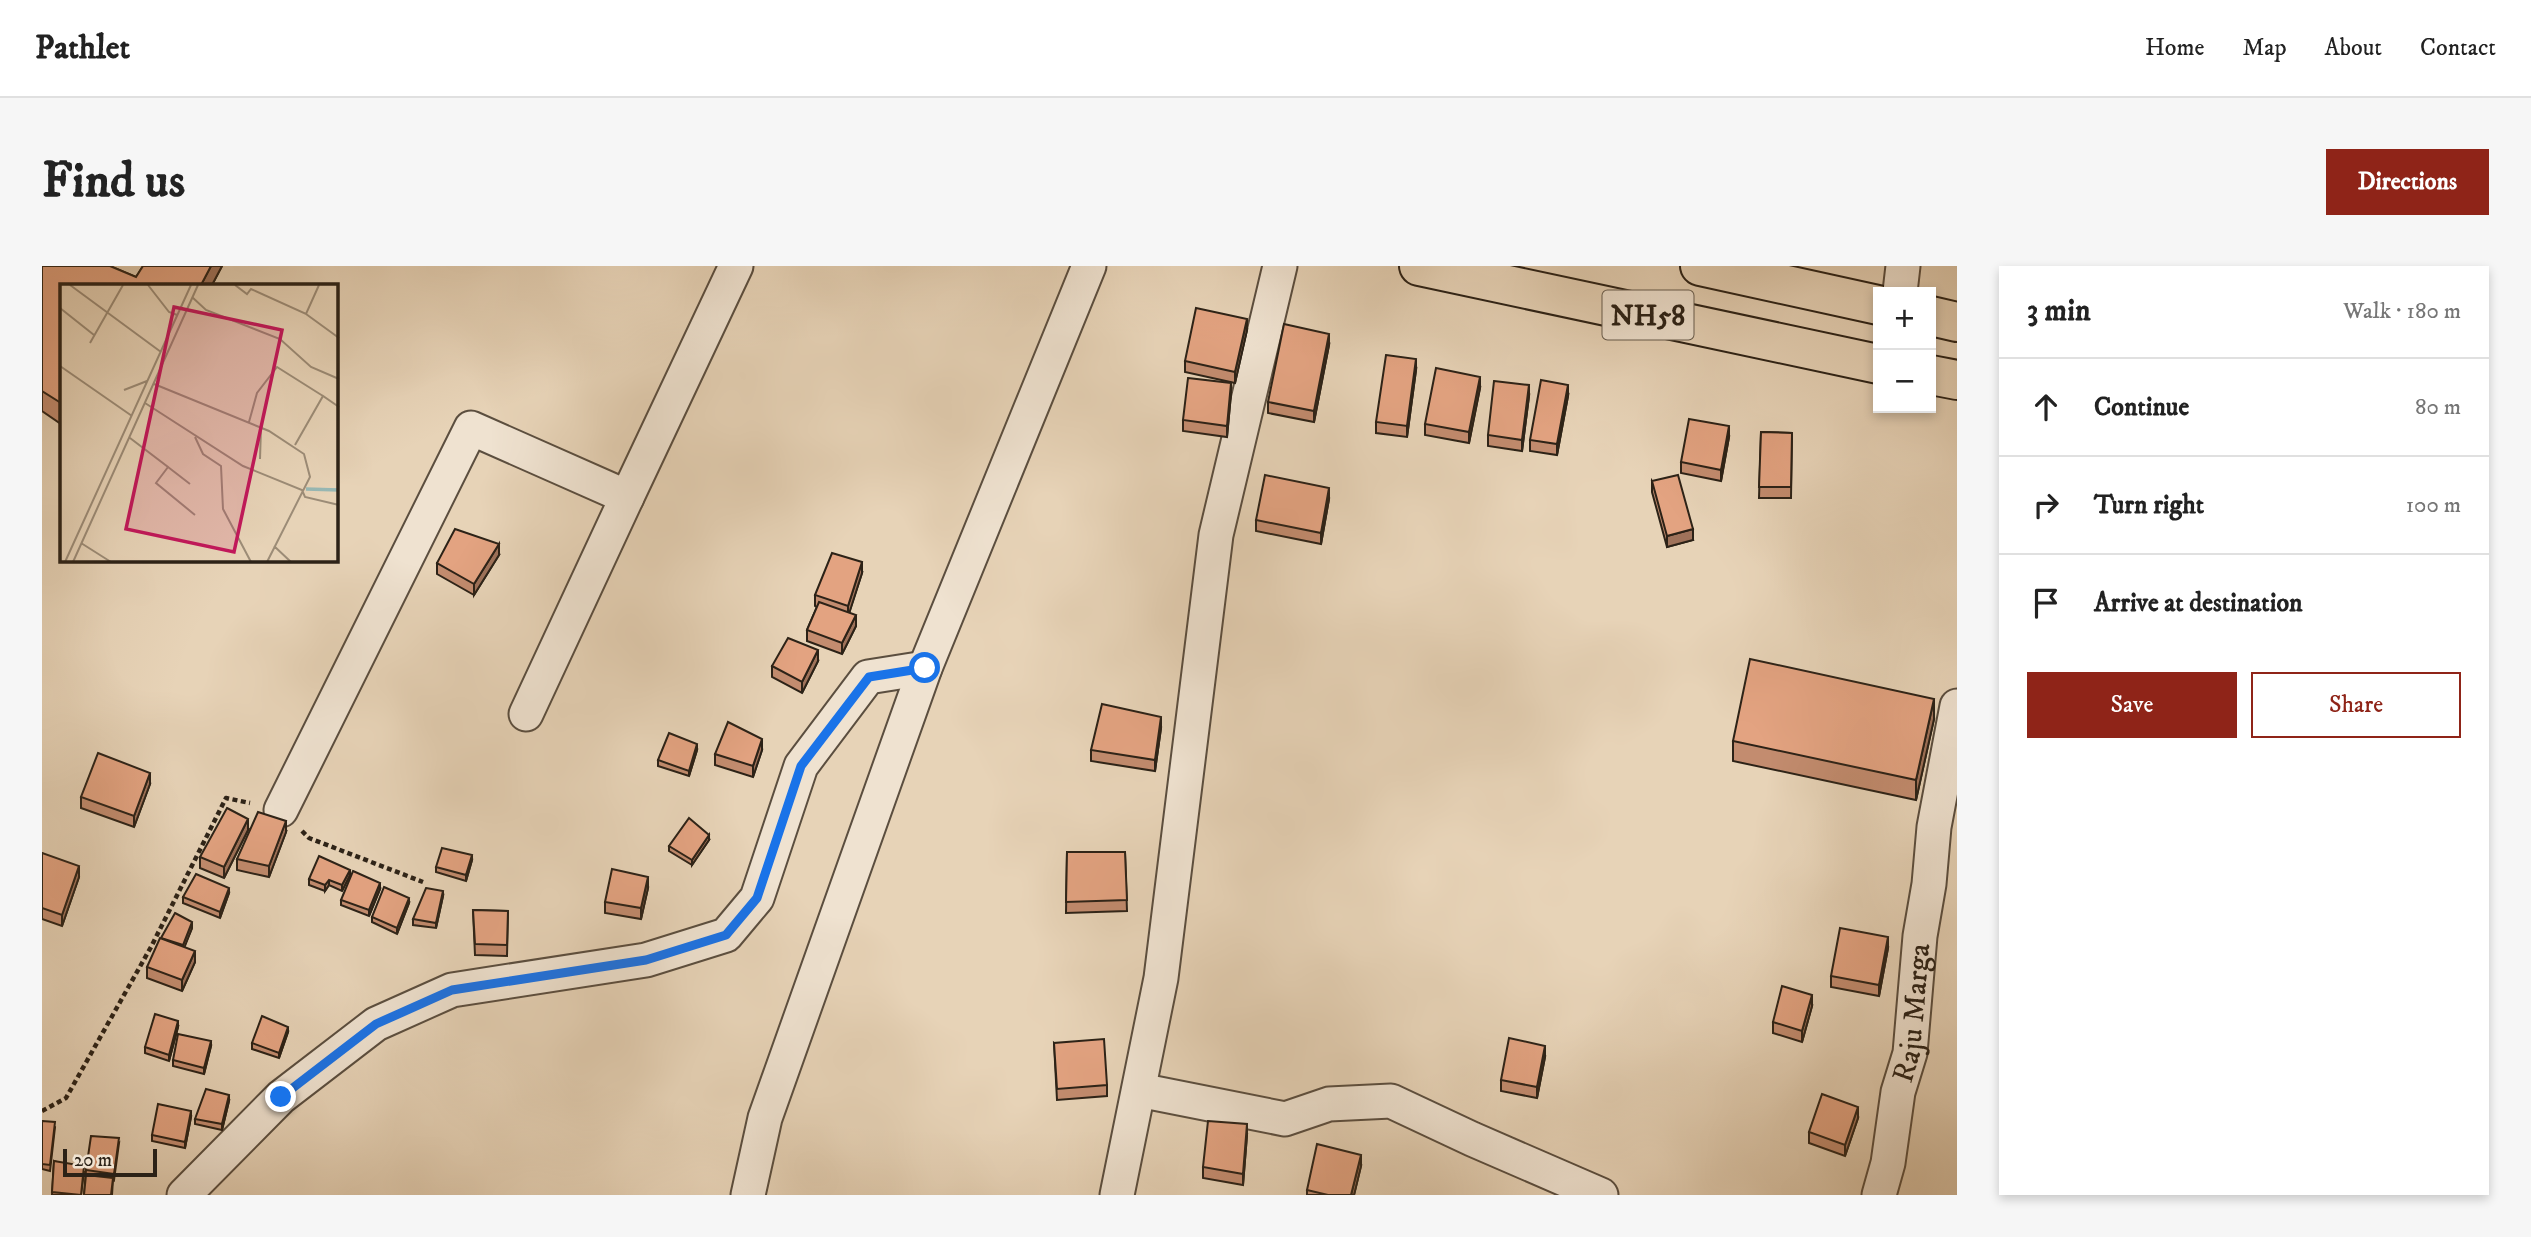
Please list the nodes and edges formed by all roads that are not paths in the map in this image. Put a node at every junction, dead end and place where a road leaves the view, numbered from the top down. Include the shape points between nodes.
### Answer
1 (736, 266) edge
2 (1089, 266) edge
3 (1280, 266) edge
4 (1419, 266) edge
5 (1700, 266) edge
6 (1903, 266) edge
7 (1901, 287) edge
8 (1873, 304) edge
9 (1936, 317) edge
10 (1957, 322) edge
11 (1873, 363) edge
12 (1936, 376) edge
13 (1957, 380) edge
14 (627, 497) junction
15 (925, 668) junction
16 (1957, 706) edge
17 (526, 714) dead end
18 (281, 810) road end
19 (1139, 1090) junction
20 (184, 1195) edge
21 (747, 1195) edge
22 (1118, 1195) edge
23 (1601, 1195) edge
24 (1879, 1195) edge

1 - 14 street
2 - 15 street
3 - 19 street via 1216,535 1161,978
4 - 11 highway, NH58
5 - 8 highway, NH58
6 - 7 street
9 - 10 highway
12 - 13 highway
14 - 17 street
14 - 18 street via 471,428
15 - 20 street via 869,677 801,766 757,898 726,935 646,960 452,990 376,1024 281,1097
15 - 21 street via 765,1118
16 - 24 street, Raju Marga via 1934,827 1910,1054 1898,1092
19 - 22 street
19 - 23 street via 1285,1119 1329,1104 1391,1101

